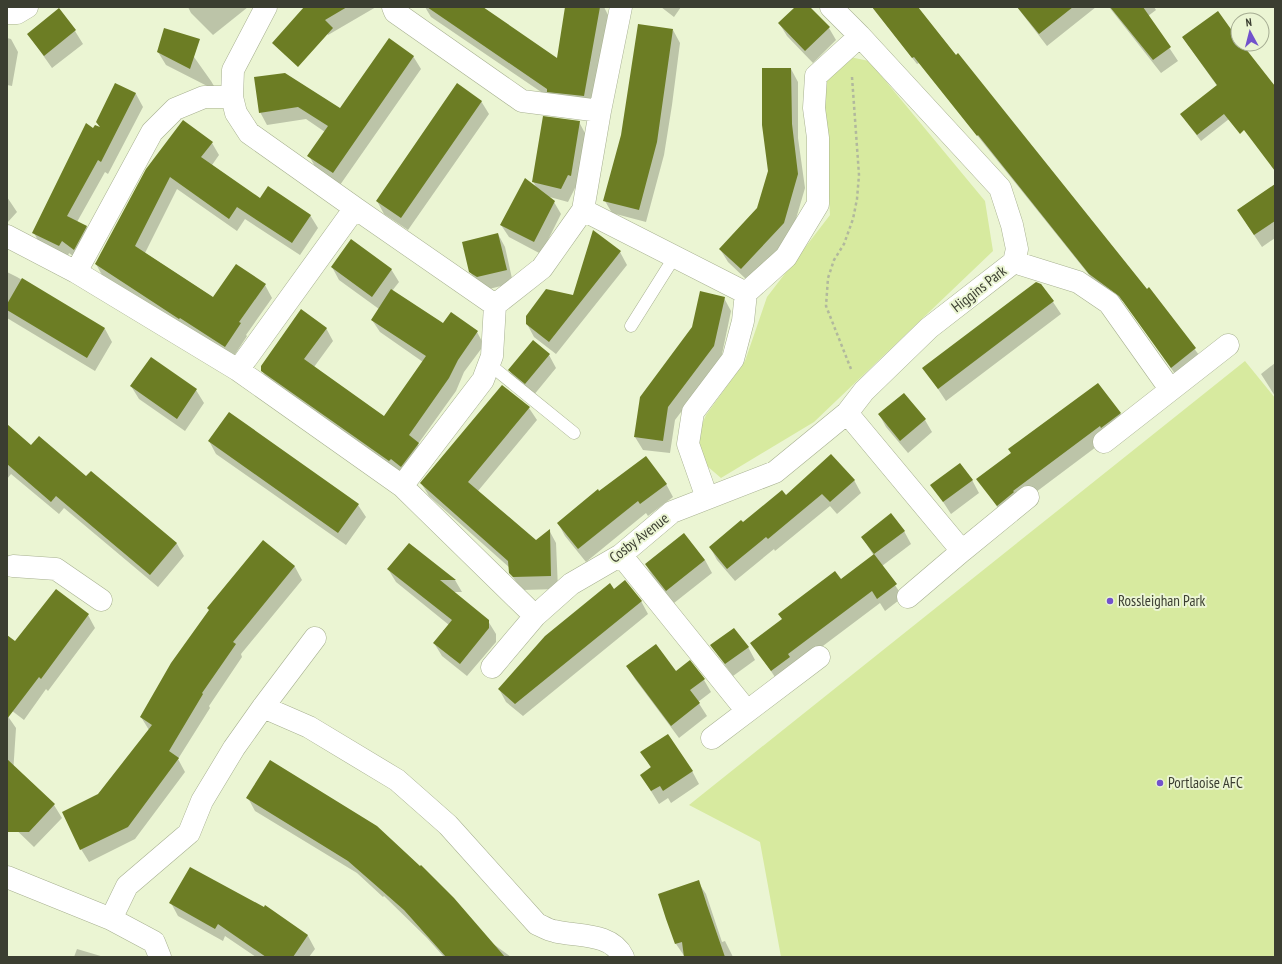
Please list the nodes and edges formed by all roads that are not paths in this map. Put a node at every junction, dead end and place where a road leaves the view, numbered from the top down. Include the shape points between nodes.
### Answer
1 (27, 7) edge
2 (266, 7) edge
3 (393, 7) edge
4 (621, 7) edge
5 (831, 7) edge
6 (7, 12) edge
7 (855, 40) junction
8 (232, 97) junction
9 (600, 111) junction
10 (355, 208) junction
11 (583, 210) junction
12 (7, 236) edge
13 (675, 256) junction
14 (1014, 262) junction
15 (76, 272) junction
16 (746, 293) junction
17 (495, 305) junction
18 (631, 326) dead end
19 (1228, 345) dead end
20 (489, 364) junction
21 (238, 370) junction
22 (1170, 389) junction
23 (847, 413) junction
24 (574, 433) dead end
25 (1104, 442) dead end
26 (402, 486) junction
27 (1028, 497) dead end
28 (707, 498) junction
29 (962, 551) junction
30 (622, 555) junction
31 (9, 566) edge
32 (908, 597) dead end
33 (101, 600) dead end
34 (535, 616) junction
35 (315, 638) dead end
36 (819, 657) dead end
37 (492, 667) dead end
38 (263, 707) junction
39 (746, 710) junction
40 (712, 738) dead end
41 (7, 877) edge
42 (111, 919) junction
43 (160, 957) edge
44 (623, 957) edge

1 - 6 street via 18,13
2 - 8 street via 233,70
3 - 9 street via 395,12 522,101
4 - 9 street
5 - 7 street
7 - 14 street via 1000,188 1012,225 1016,249
7 - 16 street via 816,76 814,108 818,138 818,204 786,257
8 - 10 street via 236,113 249,133
8 - 15 street via 204,97 175,109 152,132
9 - 11 street
10 - 17 street
10 - 21 street
11 - 13 street
11 - 17 street via 542,268
12 - 15 street
13 - 16 street
13 - 18 lane
14 - 22 street, Higgins Park via 1078,282 1109,303
14 - 23 street, Higgins Park via 929,328 864,391
15 - 21 street
16 - 28 street via 743,321 733,359 694,412 688,444
17 - 20 street via 492,356
19 - 22 street
20 - 24 lane
20 - 26 street via 483,380
21 - 26 street
22 - 25 street
23 - 28 street, Cosby Avenue via 775,472
23 - 29 street
26 - 34 street
27 - 29 street
28 - 30 street, Cosby Avenue via 672,512
29 - 32 street
30 - 34 street, Cosby Avenue via 571,584
30 - 39 street
31 - 33 street via 56,569
34 - 37 street, Cosby Avenue
35 - 38 street
36 - 39 street
38 - 42 street via 234,748 202,801 189,833 127,886
38 - 44 street via 309,727 397,780 448,825 537,924 554,931 606,940 621,952
39 - 40 street
41 - 42 street
42 - 43 street via 154,942

